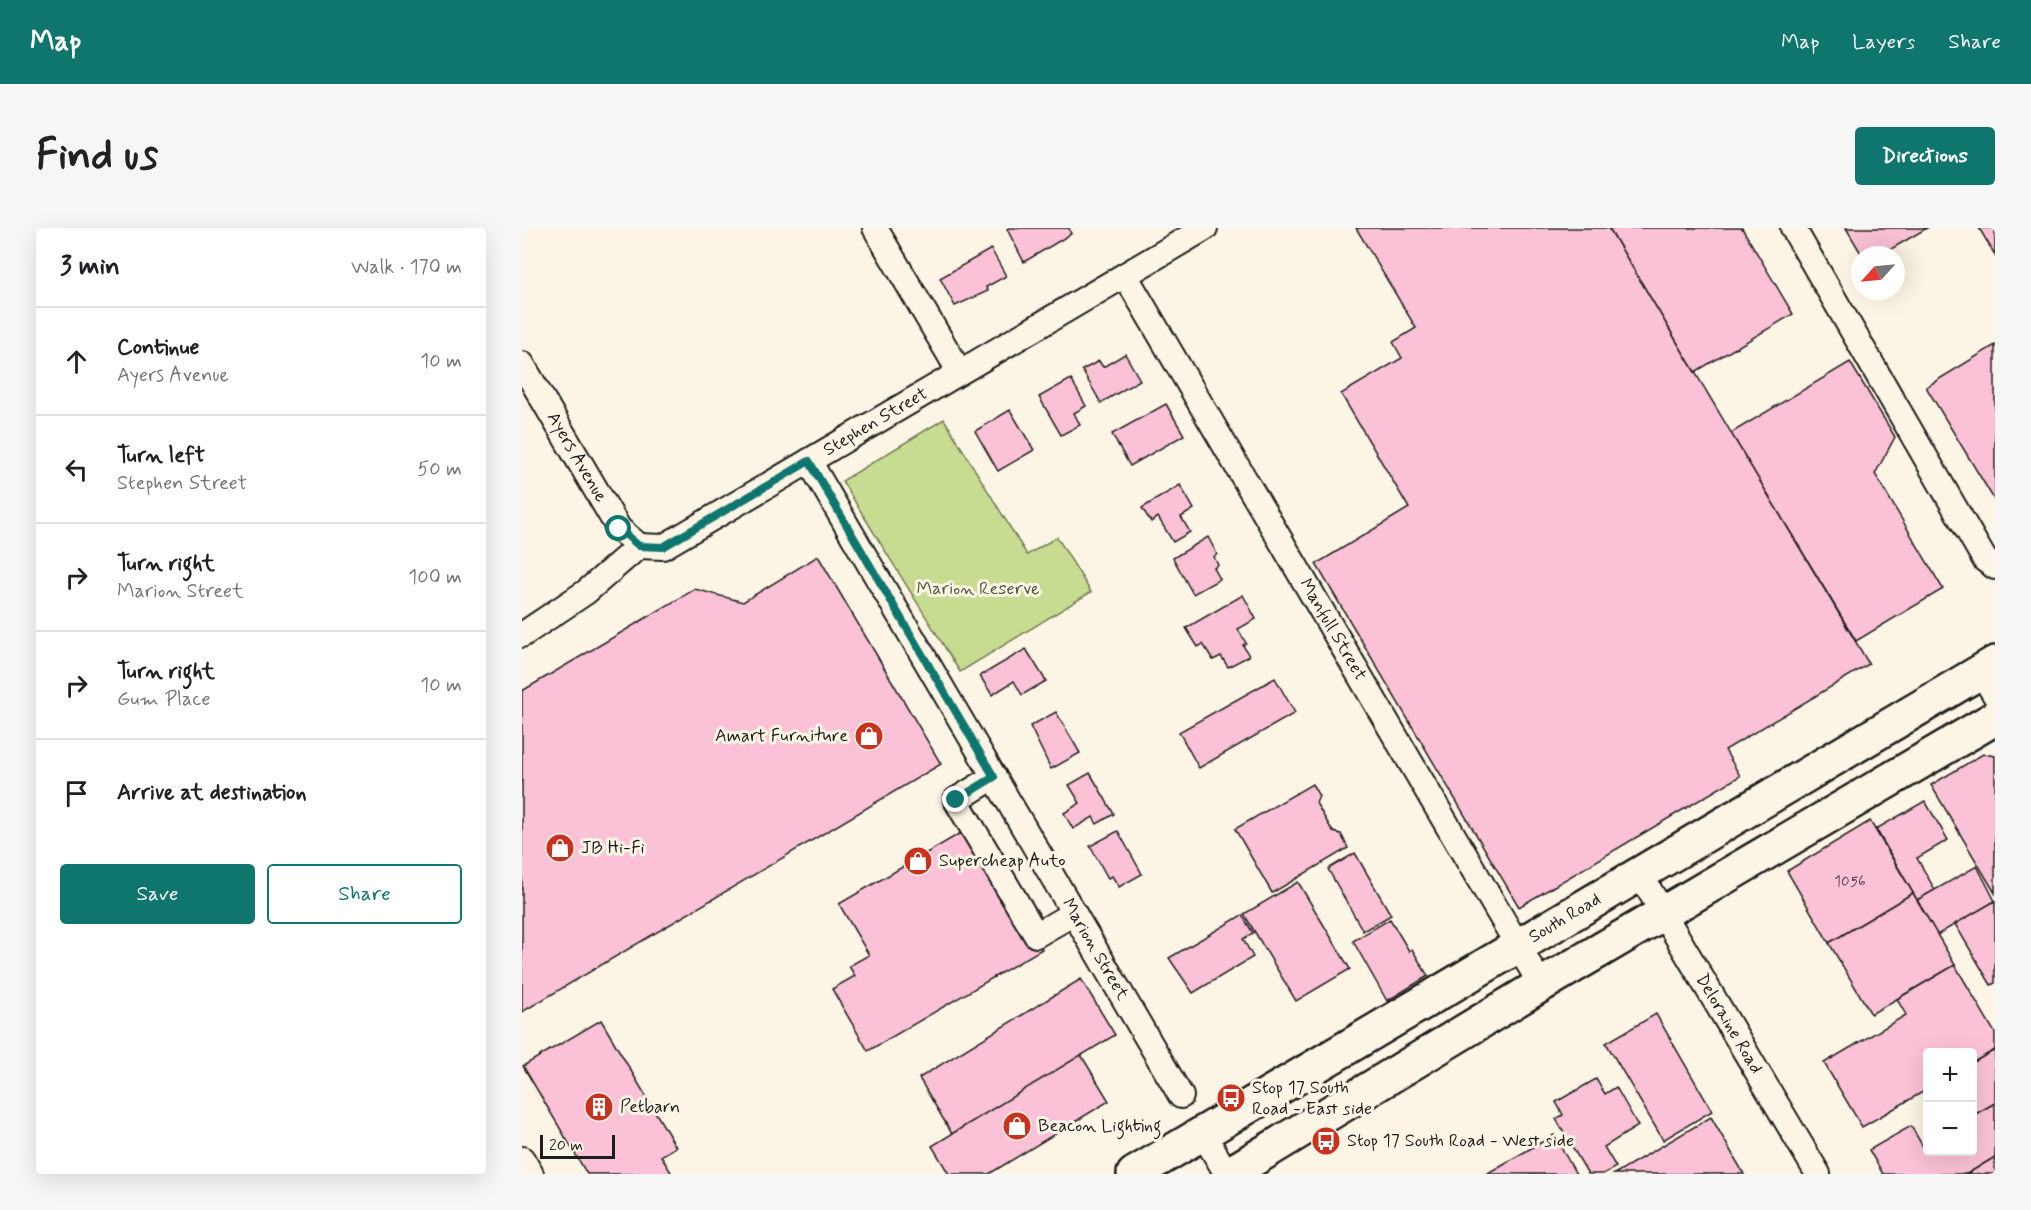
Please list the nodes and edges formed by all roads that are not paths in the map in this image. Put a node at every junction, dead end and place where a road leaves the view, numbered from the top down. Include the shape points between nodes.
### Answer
1 (875, 228) edge
2 (1205, 228) edge
3 (1792, 228) edge
4 (1125, 275) junction
5 (522, 364) edge
6 (959, 371) junction
7 (809, 461) junction
8 (639, 546) junction
9 (1995, 567) edge
10 (522, 635) edge
11 (1990, 677) edge
12 (1995, 718) edge
13 (994, 777) junction
14 (1641, 876) junction
15 (1074, 913) junction
16 (1664, 914) junction
17 (1518, 947) junction
18 (1541, 986) junction
19 (1181, 1096) dead end
20 (1202, 1132) junction
21 (522, 1159) edge
22 (531, 1174) edge
23 (1134, 1174) edge
24 (1228, 1174) edge
25 (1818, 1174) edge

1 - 6 street
2 - 4 street, Stephen Street
3 - 9 street via 1985,560
4 - 6 street, Stephen Street
4 - 17 street, Manfull Street
5 - 8 street, Ayers Avenue via 619,529
6 - 7 street, Stephen Street
7 - 8 street, Stephen Street via 663,547
7 - 13 street, Marion Street
8 - 10 street via 586,592
11 - 14 highway, South Road
12 - 16 highway
13 - 15 street, Marion Street
13 - 15 street via 956,800 1036,935
14 - 16 street, Deloraine Road
14 - 17 highway, South Road
15 - 19 street, Marion Street
16 - 18 highway
16 - 25 street, Deloraine Road
17 - 18 street, Manfull Street
17 - 20 highway, South Road
18 - 24 highway
20 - 23 highway, South Road
20 - 24 street
21 - 22 street

